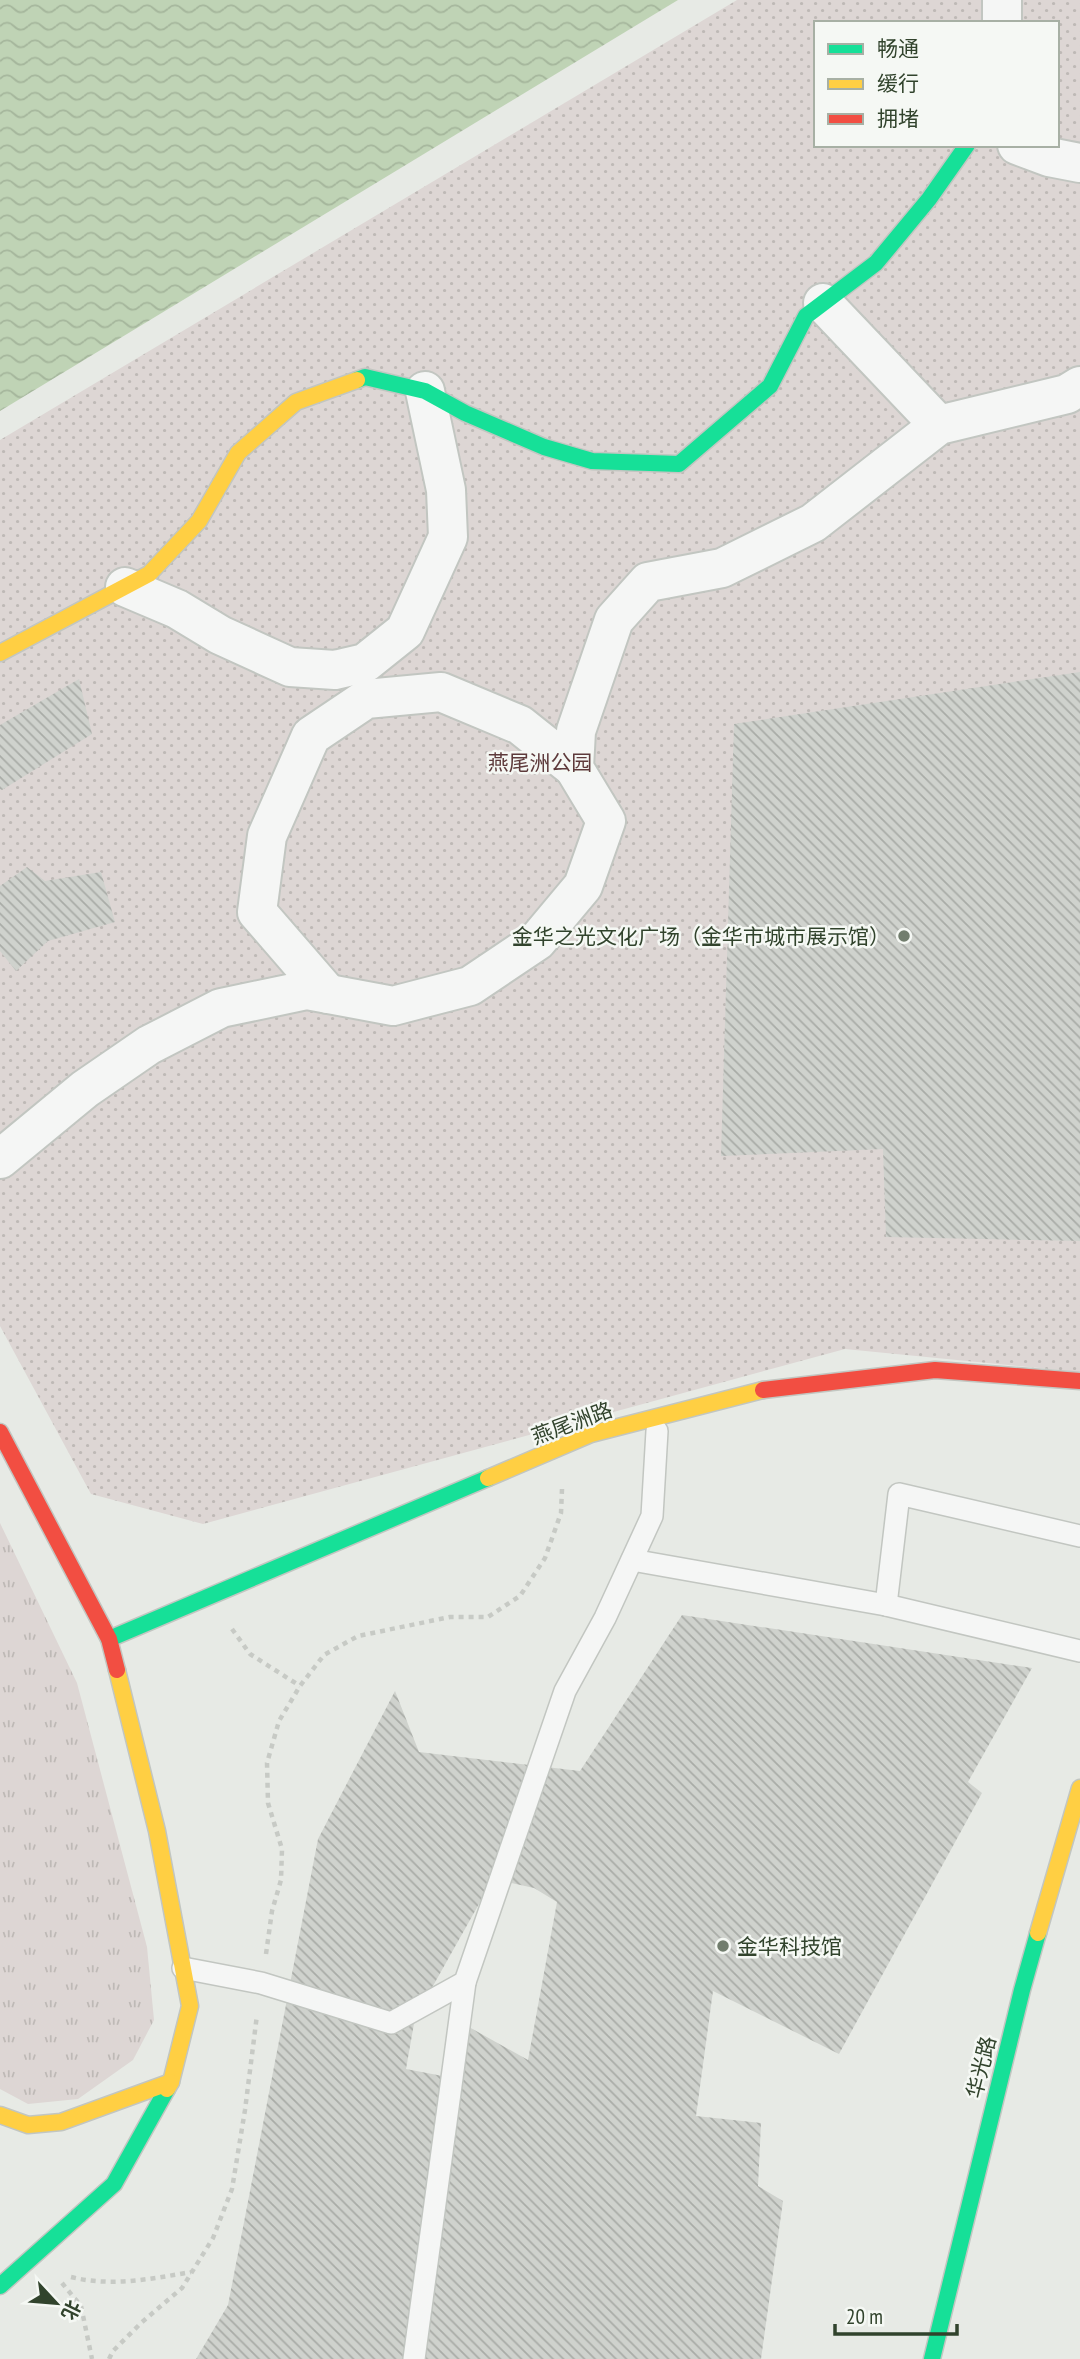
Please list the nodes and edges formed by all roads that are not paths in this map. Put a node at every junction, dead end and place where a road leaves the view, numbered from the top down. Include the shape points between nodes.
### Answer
1 (1002, 0) edge
2 (1002, 21) edge
3 (966, 147) edge
4 (1022, 147) edge
5 (1080, 163) edge
6 (823, 303) junction
7 (1080, 386) edge
8 (425, 391) junction
9 (939, 425) junction
10 (125, 587) junction
11 (0, 653) edge
12 (574, 768) junction
13 (328, 994) junction
14 (0, 1159) edge
15 (1080, 1381) edge
16 (657, 1431) dead end
17 (0, 1432) edge
18 (1080, 1536) edge
19 (632, 1560) junction
20 (886, 1605) junction
21 (109, 1639) junction
22 (1080, 1651) edge
23 (1080, 1788) edge
24 (183, 1968) junction
25 (465, 1982) junction
26 (171, 2082) junction
27 (0, 2115) edge
28 (0, 2286) edge
29 (414, 2359) edge
30 (932, 2359) edge

1 - 2 street
3 - 6 street via 876,263
4 - 5 street
6 - 8 street via 806,316 769,386 679,464 592,461 533,442
6 - 9 street
7 - 9 street via 1067,394
8 - 10 street via 365,377 296,402 238,453 199,521 149,574
8 - 10 street via 446,490 448,537 405,631 365,663 335,670 290,667
9 - 12 street via 813,523 722,568 648,582 614,620 576,731
10 - 11 street
12 - 13 street via 606,821 583,886 537,941 470,986 393,1006
12 - 13 street via 520,725 442,692 366,699 310,736 267,836 257,912
13 - 14 street via 307,990 221,1008 149,1045 85,1089
15 - 21 street, 燕尾洲路 via 935,1370 756,1391 591,1434
16 - 19 lane via 652,1516
17 - 21 street
18 - 20 lane via 899,1494
19 - 20 lane
19 - 25 lane via 565,1691
20 - 22 lane
21 - 24 street via 158,1831
23 - 30 street, 华光路 via 1022,1990
24 - 25 lane via 261,1983 391,2023
24 - 26 street via 190,2007
25 - 29 lane
26 - 27 street via 61,2122 28,2125
26 - 28 street via 114,2184

